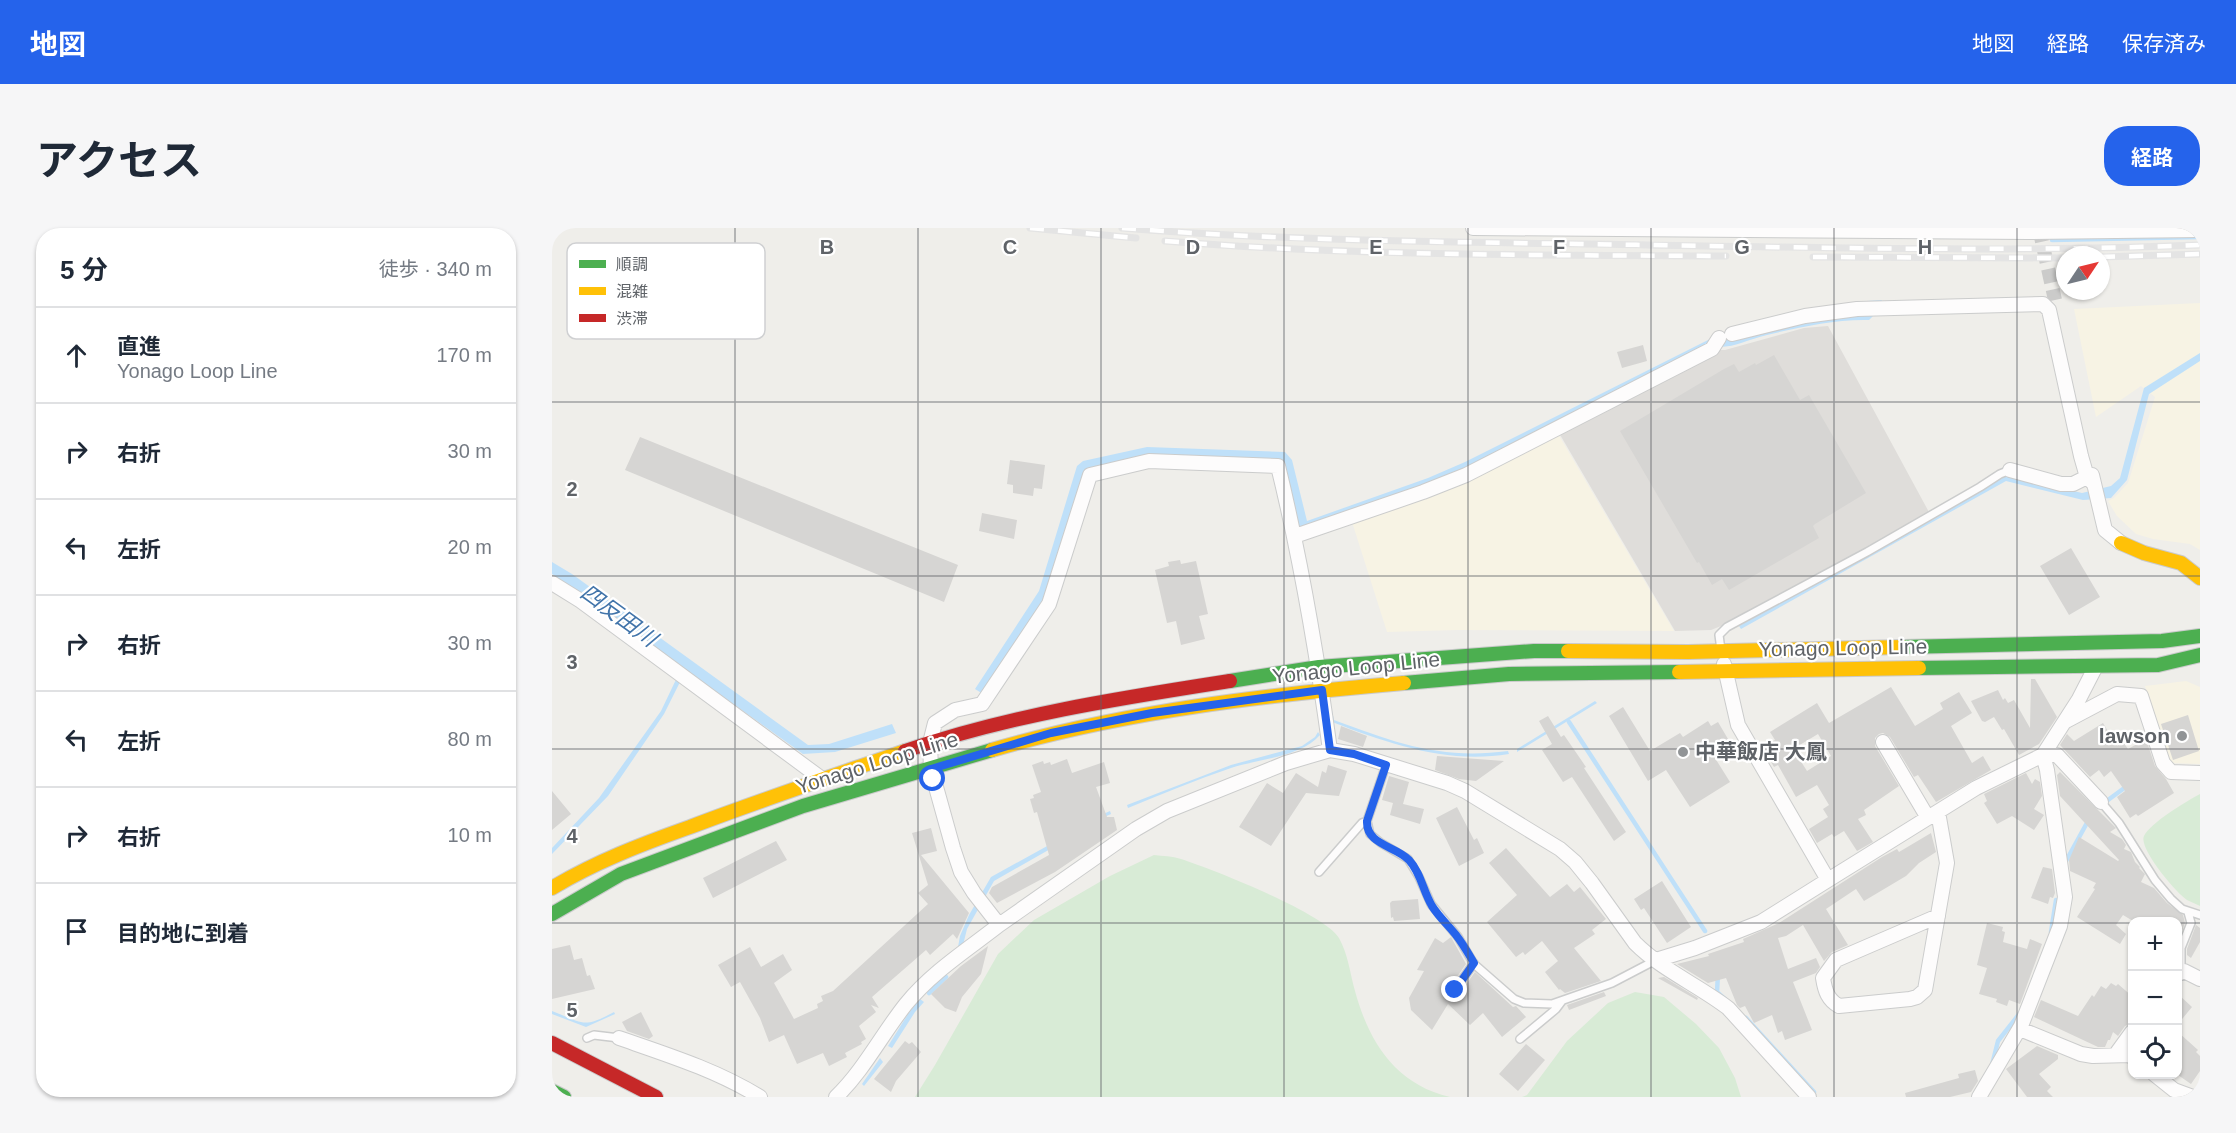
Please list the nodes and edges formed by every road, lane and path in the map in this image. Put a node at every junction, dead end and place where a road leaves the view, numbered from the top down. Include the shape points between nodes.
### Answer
1 (1473, 228) edge
2 (1747, 229) edge
3 (1892, 229) edge
4 (2200, 230) edge
5 (2055, 300) tunnel mouth
6 (2010, 470) joint
7 (2092, 483) junction
8 (1295, 536) junction
9 (2121, 543) joint
10 (2200, 578) edge
11 (552, 584) edge
12 (2200, 636) edge
13 (1722, 651) junction
14 (2200, 655) edge
15 (2096, 666) junction
16 (1319, 667) junction
17 (1725, 671) junction
18 (1322, 690) junction
19 (2064, 722) junction
20 (1883, 742) dead end
21 (930, 743) junction
22 (1330, 750) junction
23 (2043, 755) junction
24 (1386, 765) junction
25 (931, 769) junction
26 (2200, 773) edge
27 (822, 779) junction
28 (2102, 802) joint
29 (1933, 815) junction
30 (1367, 821) junction
31 (1319, 872) dead end
32 (1828, 880) junction
33 (552, 888) edge
34 (2188, 912) junction
35 (552, 914) edge
36 (2200, 915) edge
37 (1938, 916) junction
38 (999, 925) junction
39 (1656, 960) junction
40 (1474, 963) junction
41 (2180, 971) edge
42 (2182, 972) edge
43 (2200, 980) edge
44 (1455, 990) dead end
45 (1562, 1001) junction
46 (2020, 1029) junction
47 (587, 1038) dead end
48 (619, 1038) joint
49 (2128, 1038) edge
50 (1520, 1039) dead end
51 (552, 1043) edge
52 (2116, 1054) junction
53 (2128, 1055) edge
54 (2160, 1079) edge
55 (552, 1091) edge
56 (564, 1097) edge
57 (656, 1097) edge
58 (760, 1097) edge
59 (836, 1097) edge
60 (1809, 1097) edge
61 (1979, 1097) edge
62 (2193, 1097) edge

1 - 2 street
2 - 3 street
3 - 4 street
5 - 7 street
6 - 7 street via 2061,484
6 - 13 lane via 1727,627 1719,635
7 - 8 street via 2049,310 2043,304 1857,309 1805,316 1721,341 1466,475
7 - 9 street via 2105,530
8 - 16 street
8 - 21 street via 1278,466 1149,461 1090,475 1049,604 982,704 955,710 935,723
9 - 10 main road via 2193,568
11 - 27 street via 581,601
12 - 13 main road, Yonago Loop Line via 2162,641
13 - 16 main road, Yonago Loop Line via 1534,651
13 - 17 street
14 - 15 main road, Yonago Loop Line via 2158,665
15 - 17 main road, Yonago Loop Line
15 - 19 street
16 - 18 street
16 - 21 main road, Yonago Loop Line via 1101,701
17 - 18 main road, Yonago Loop Line via 1509,674
17 - 32 street via 1738,724
18 - 22 street
18 - 25 main road, Yonago Loop Line via 1141,715 1051,733
19 - 23 street
19 - 26 street via 2117,694 2141,696 2163,763 2171,772
20 - 29 street
21 - 25 street
21 - 27 main road, Yonago Loop Line
22 - 24 street
22 - 38 street via 1167,811
23 - 28 street via 2057,755
23 - 29 street via 1976,788
23 - 46 street via 2065,897 2060,926
24 - 30 lane
24 - 39 street via 1465,791 1560,849 1592,883 1635,943
25 - 35 main road, Yonago Loop Line via 803,806 621,874
25 - 38 street via 961,872
27 - 33 main road, Yonago Loop Line via 633,848
28 - 34 lane via 2155,880
29 - 32 street
29 - 37 street via 1947,863
30 - 31 lane
30 - 40 lane via 1370,834 1408,859 1431,904
32 - 39 street via 1761,922
34 - 36 lane
34 - 41 lane via 2191,922 2181,948
37 - 37 street via 1922,993 1910,999 1839,1006 1830,999 1823,978 1836,960
38 - 59 street via 929,979
39 - 45 lane via 1612,983
39 - 60 street via 1728,1008
40 - 44 lane
40 - 45 lane via 1514,999 1534,1004
42 - 43 street
45 - 50 lane
46 - 52 street via 2081,1054
46 - 61 street
47 - 48 lane
48 - 58 street via 688,1062
49 - 52 street
51 - 57 main road
52 - 53 street
54 - 62 street via 2174,1090
55 - 56 main road

